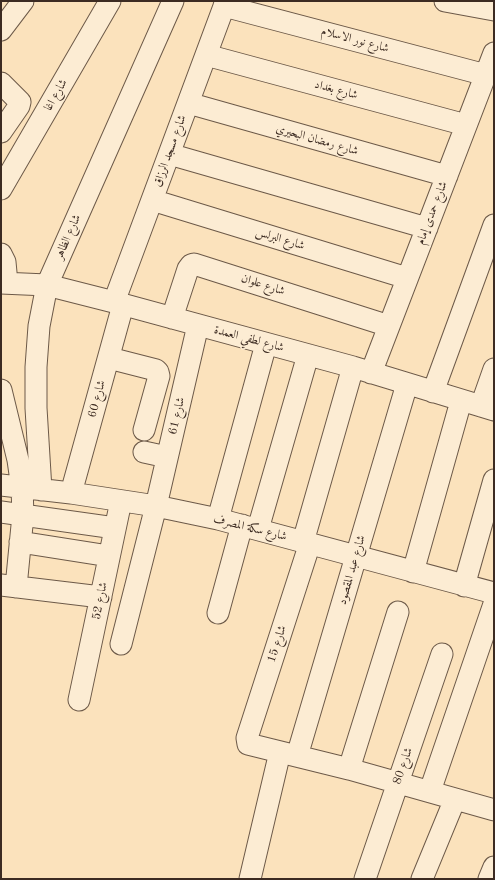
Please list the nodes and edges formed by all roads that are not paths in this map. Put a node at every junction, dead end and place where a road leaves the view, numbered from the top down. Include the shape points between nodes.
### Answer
1 (23, 1) edge
2 (110, 1) edge
3 (172, 1) edge
4 (445, 1) edge
5 (225, 3) edge
6 (494, 10) edge
7 (1, 30) edge
8 (494, 53) edge
9 (206, 55) junction
10 (486, 74) junction
11 (1, 83) edge
12 (188, 103) junction
13 (466, 125) junction
14 (1, 132) edge
15 (169, 154) junction
16 (447, 176) junction
17 (1, 190) edge
18 (152, 200) junction
19 (494, 225) edge
20 (427, 228) junction
21 (1, 254) edge
22 (407, 278) junction
23 (4, 283) edge
24 (47, 285) junction
25 (119, 303) junction
26 (172, 318) junction
27 (198, 325) junction
28 (389, 326) junction
29 (266, 344) junction
30 (308, 355) junction
31 (109, 358) junction
32 (494, 369) edge
33 (362, 370) junction
34 (407, 384) junction
35 (1, 390) edge
36 (433, 392) junction
37 (461, 400) junction
38 (487, 408) edge
39 (5, 421) edge
40 (144, 430) dead end
41 (144, 452) dead end
42 (167, 457) junction
43 (10, 459) edge
44 (494, 480) edge
45 (1, 485) edge
46 (31, 489) junction
47 (72, 493) junction
48 (121, 501) junction
49 (156, 506) junction
50 (1, 512) edge
51 (23, 515) junction
52 (218, 520) junction
53 (250, 527) junction
54 (115, 528) junction
55 (20, 542) junction
56 (306, 543) junction
57 (109, 556) junction
58 (356, 556) junction
59 (413, 572) junction
60 (8, 586) edge
61 (464, 586) junction
62 (494, 594) edge
63 (100, 597) junction
64 (494, 604) edge
65 (398, 612) dead end
66 (218, 613) dead end
67 (121, 644) dead end
68 (442, 654) dead end
69 (79, 700) dead end
70 (289, 754) junction
71 (349, 769) junction
72 (398, 782) junction
73 (430, 791) junction
74 (455, 799) junction
75 (494, 810) edge
76 (494, 867) edge
77 (250, 879) edge
78 (365, 879) edge
79 (422, 879) edge
80 (489, 879) edge

1 - 7 street
2 - 17 street, شارع اغا
3 - 24 street, شارع الظاهر
4 - 6 street
5 - 9 street, شارع مسجد الرزاق
5 - 10 street, شارع نور الاسلام
8 - 10 street, شارع حمدى إمام
9 - 12 street, شارع مسجد الرزاق
9 - 13 street, شارع بغداد
10 - 13 street, شارع حمدى إمام
11 - 14 street via 20,102
12 - 15 street, شارع مسجد الرزاق
12 - 16 street, شارع رمضان البحيري
13 - 16 street, شارع حمدى إمام
15 - 18 street, شارع مسجد الرزاق
15 - 20 street
16 - 20 street, شارع حمدى إمام
18 - 22 street, شارع البرلس
18 - 25 street, شارع مسجد الرزاق
19 - 36 street
20 - 22 street, شارع حمدى إمام
21 - 23 street via 5,262
22 - 28 street, شارع حمدى إمام
23 - 24 street, شارع لطفي العمدة
24 - 25 street, شارع لطفي العمدة
24 - 46 street, شارع الظاهر via 39,326
25 - 26 street, شارع لطفي العمدة
25 - 31 street, شارع 60
26 - 27 street, شارع لطفي العمدة
26 - 28 street, شارع علوان via 188,268 194,264
27 - 29 street, شارع لطفي العمدة
27 - 42 street, شارع 61
28 - 33 street, شارع حمدى إمام
29 - 30 street, شارع لطفي العمدة
29 - 52 street
30 - 33 street, شارع لطفي العمدة
30 - 53 street
31 - 40 street via 158,372
31 - 47 street, شارع 60
32 - 38 street
33 - 34 street, شارع لطفي العمدة
33 - 56 street, شارع 15
34 - 36 street, شارع لطفي العمدة
34 - 58 street, شارع عبد المقصود
35 - 39 street
36 - 37 street, شارع لطفي العمدة
37 - 38 street, شارع لطفي العمدة
37 - 59 street
39 - 43 street
41 - 42 street
42 - 49 street, شارع 61
43 - 46 street
44 - 61 street
45 - 46 street, شارع سكة المصرف
46 - 47 street, شارع سكة المصرف
46 - 51 street
47 - 48 street, شارع سكة المصرف
48 - 49 street, شارع سكة المصرف
48 - 54 street, شارع 52
49 - 52 street, شارع سكة المصرف
49 - 67 street, شارع 61
50 - 51 street
51 - 54 street
51 - 55 street
52 - 53 street, شارع سكة المصرف
53 - 56 street, شارع سكة المصرف
53 - 66 street
54 - 57 street, شارع 52
55 - 57 street
55 - 60 street
56 - 58 street, شارع سكة المصرف
56 - 70 street, شارع 15 via 247,738 248,744
57 - 63 street, شارع 52
58 - 59 street, شارع سكة المصرف
58 - 70 street, شارع عبد المقصود
59 - 61 street, شارع سكة المصرف
60 - 63 street
61 - 62 street, شارع سكة المصرف
63 - 69 street, شارع 52
64 - 73 street
65 - 71 street
68 - 72 street, شارع 80
70 - 71 street
70 - 77 street, شارع عبد المقصود
71 - 72 street
72 - 73 street
72 - 78 street, شارع 80
73 - 74 street
74 - 75 street
74 - 79 street
76 - 80 street

